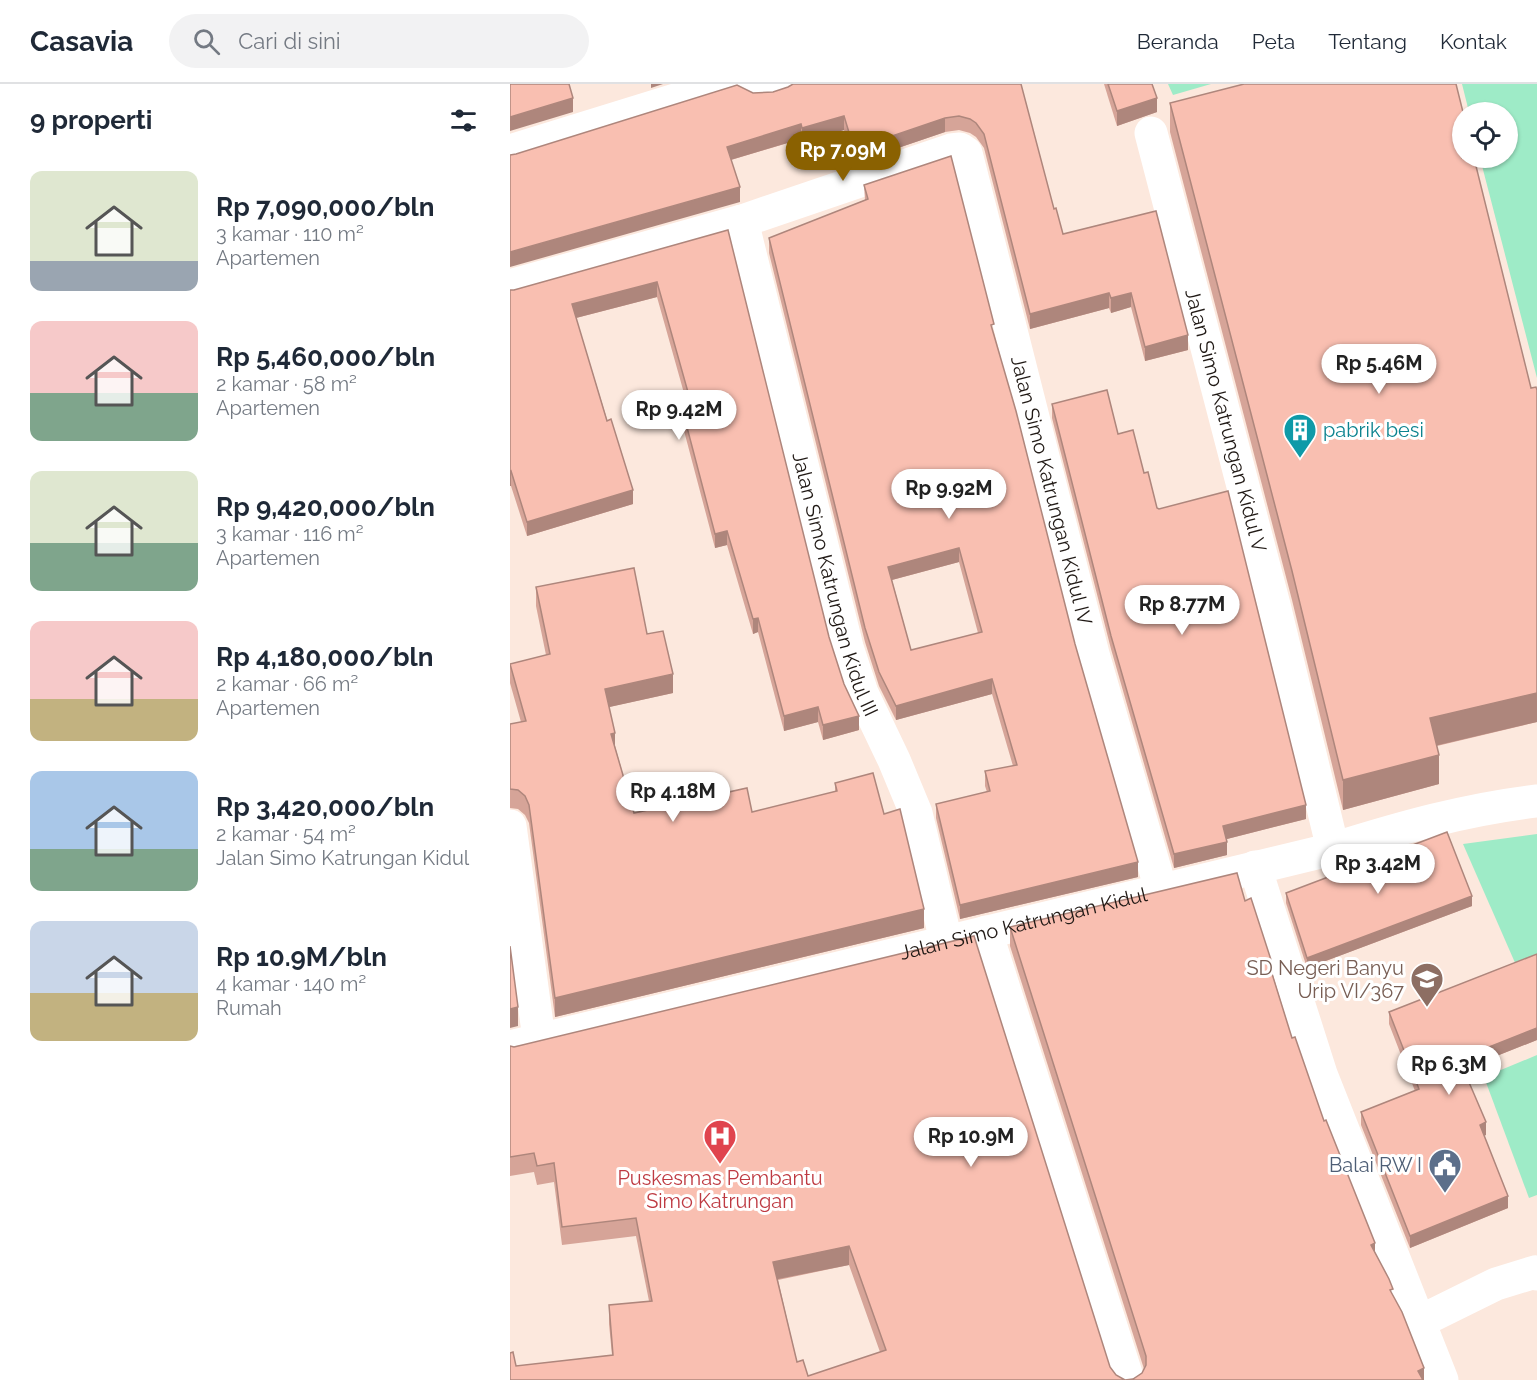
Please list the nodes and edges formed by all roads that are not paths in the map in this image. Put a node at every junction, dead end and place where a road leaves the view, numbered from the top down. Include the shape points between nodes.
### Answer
1 (727, 84) edge
2 (748, 84) edge
3 (782, 84) edge
4 (1151, 133) dead end
5 (510, 151) edge
6 (742, 221) junction
7 (510, 286) edge
8 (1537, 801) edge
9 (510, 826) edge
10 (1333, 849) junction
11 (1255, 867) junction
12 (1161, 890) junction
13 (986, 932) junction
14 (946, 941) junction
15 (525, 1043) edge
16 (1537, 1274) edge
17 (1419, 1322) junction
18 (1128, 1380) edge
19 (1442, 1380) edge

1 - 5 street
2 - 3 street via 758,90
4 - 10 street, Jalan Simo Katrungan Kidul V
6 - 7 street
6 - 12 street, Jalan Simo Katrungan Kidul IV via 951,150 966,153 1093,654
6 - 14 street, Jalan Simo Katrungan Kidul III via 847,648 862,693 916,813
8 - 10 street, Jalan Simo Katrungan Kidul via 1409,825
9 - 15 street
10 - 11 street, Jalan Simo Katrungan Kidul
11 - 12 street, Jalan Simo Katrungan Kidul
11 - 17 street via 1321,1074
12 - 13 street, Jalan Simo Katrungan Kidul
13 - 14 street, Jalan Simo Katrungan Kidul
13 - 18 street
14 - 15 street, Jalan Simo Katrungan Kidul
16 - 17 street via 1496,1284
17 - 19 street

